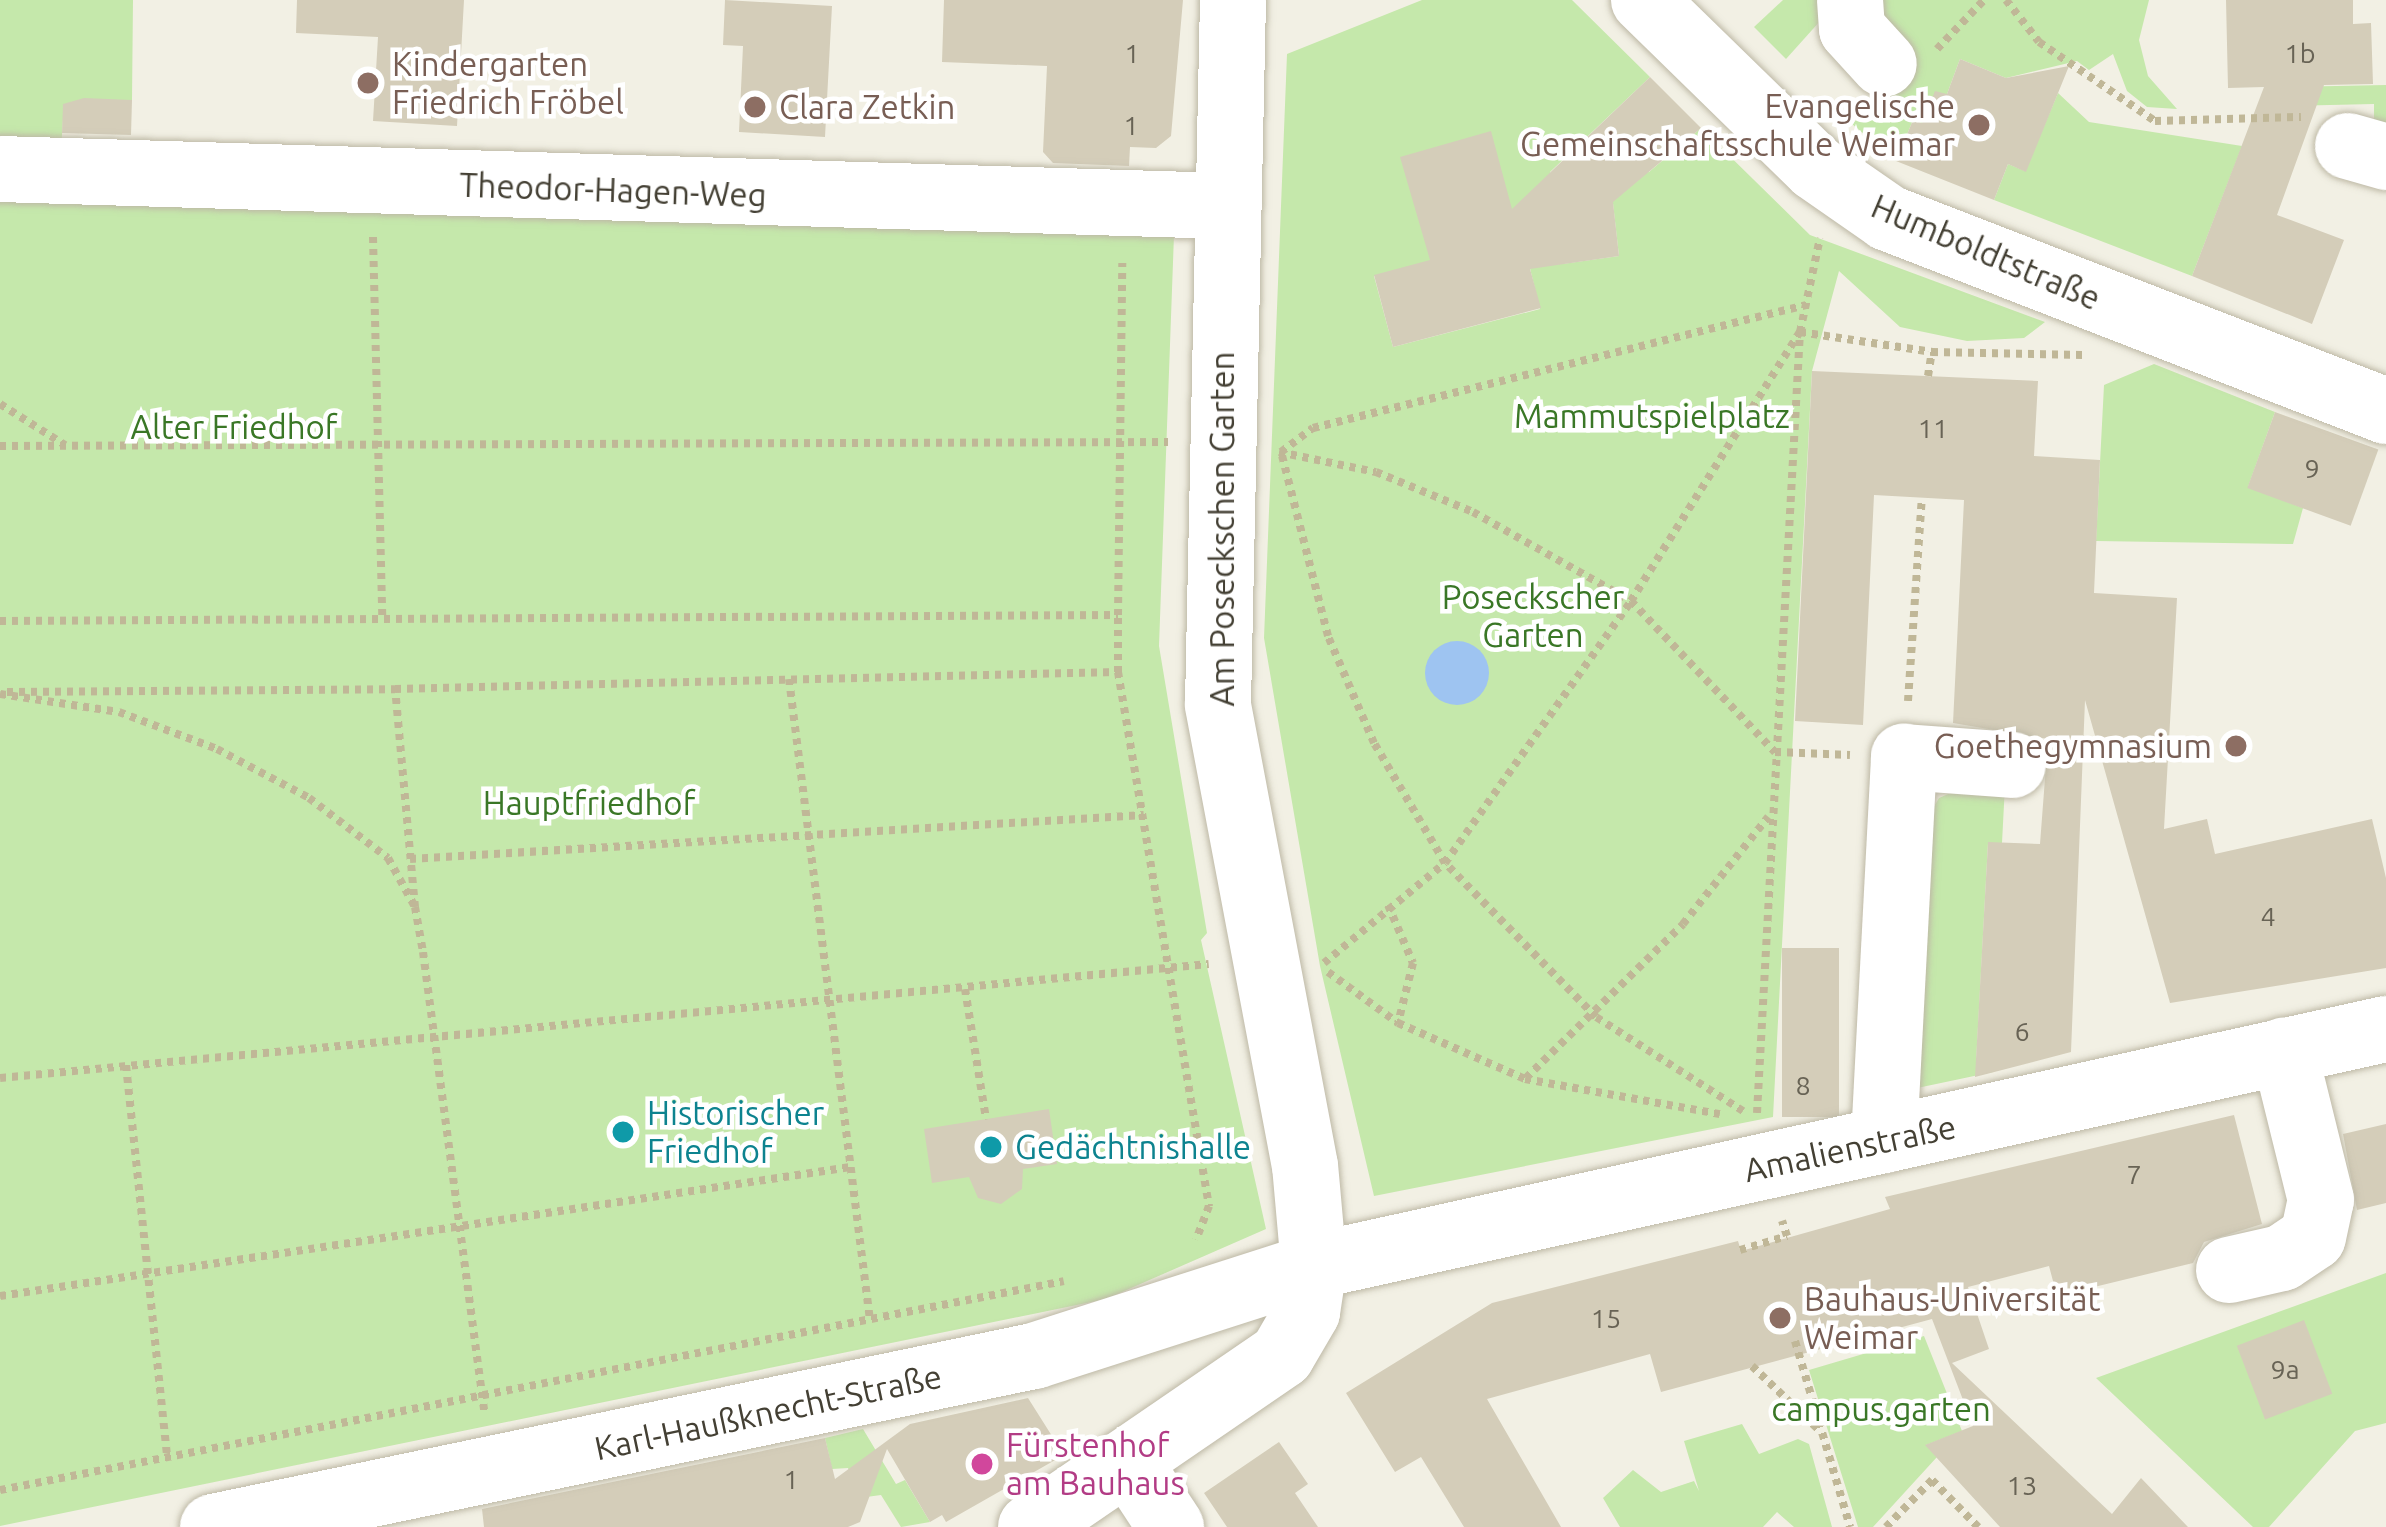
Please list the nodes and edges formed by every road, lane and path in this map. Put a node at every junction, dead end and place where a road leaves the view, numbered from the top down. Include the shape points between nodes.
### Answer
1 (1233, 0) edge
2 (1644, 0) edge
3 (1850, 0) edge
4 (2006, 0) edge
5 (1883, 64) dead end
6 (2367, 152) edge
7 (0, 169) edge
8 (1226, 206) junction
9 (1822, 231) dead end
10 (350, 234) dead end
11 (373, 236) junction
12 (397, 236) dead end
13 (1104, 262) dead end
14 (1806, 304) junction
15 (1800, 332) junction
16 (1932, 352) junction
17 (2074, 362) dead end
18 (1928, 376) dead end
19 (0, 404) edge
20 (2386, 410) edge
21 (1124, 441) junction
22 (378, 445) junction
23 (0, 446) edge
24 (67, 446) junction
25 (1221, 446) junction
26 (1922, 498) dead end
27 (1630, 601) junction
28 (1118, 616) junction
29 (382, 618) junction
30 (0, 621) edge
31 (1118, 672) junction
32 (789, 679) junction
33 (395, 689) junction
34 (0, 693) edge
35 (1775, 752) junction
36 (1904, 757) junction
37 (2013, 765) dead end
38 (1144, 815) junction
39 (1769, 816) junction
40 (807, 835) junction
41 (410, 859) junction
42 (1445, 863) junction
43 (1388, 905) junction
44 (415, 907) junction
45 (1206, 961) dead end
46 (1172, 966) junction
47 (1294, 970) junction
48 (965, 989) junction
49 (826, 1000) junction
50 (1596, 1017) junction
51 (1398, 1023) junction
52 (2386, 1029) edge
53 (434, 1036) junction
54 (2284, 1051) junction
55 (126, 1065) junction
56 (0, 1078) edge
57 (1525, 1079) junction
58 (986, 1119) dead end
59 (1756, 1120) junction
60 (1884, 1140) junction
61 (850, 1167) junction
62 (458, 1228) junction
63 (1186, 1248) dead end
64 (1314, 1266) junction
65 (2229, 1270) dead end
66 (148, 1275) junction
67 (1078, 1278) dead end
68 (0, 1297) edge
69 (870, 1320) junction
70 (1795, 1341) dead end
71 (1752, 1366) dead end
72 (478, 1396) junction
73 (490, 1426) dead end
74 (1822, 1433) junction
75 (167, 1455) junction
76 (1131, 1466) junction
77 (0, 1490) edge
78 (213, 1527) edge
79 (1031, 1527) edge
80 (1171, 1527) edge
81 (1850, 1527) edge
82 (1886, 1527) edge
83 (1978, 1527) edge

1 - 8 street, Am Poseckschen Garten
2 - 20 street, Humboldtstraße via 1816,168 1888,218
3 - 5 street via 1852,28
4 - 6 path via 2039,42 2155,121 2359,115
7 - 8 street, Theodor-Hagen-Weg via 537,168
8 - 25 street, Am Poseckschen Garten
9 - 14 path
10 - 11 path
11 - 12 path
11 - 22 path
13 - 21 path via 1127,263
14 - 15 path
14 - 25 path
15 - 16 path
15 - 27 path
15 - 35 path
16 - 17 path
16 - 18 path
19 - 24 path
21 - 22 path
21 - 25 path
21 - 28 path
22 - 24 path
22 - 29 path
23 - 24 path
25 - 27 path via 1376,472 1473,512
25 - 42 path
25 - 47 street, Am Poseckschen Garten via 1218,704
26 - 36 path
27 - 35 path
27 - 42 path
28 - 29 path
28 - 31 path
29 - 30 path
31 - 32 path
31 - 38 path
32 - 33 path
32 - 40 path
33 - 34 path
33 - 41 path
34 - 44 path via 119,712 217,749 309,798 388,858
35 - 36 path
35 - 39 path
36 - 37 street
36 - 60 street
38 - 40 path
38 - 46 path
39 - 50 path
39 - 59 path
40 - 41 path
40 - 49 path
41 - 44 path
42 - 43 path
42 - 50 path
43 - 47 path
43 - 51 path via 1413,963
44 - 53 path
45 - 46 path
46 - 48 path
46 - 63 path via 1209,1206 1200,1237
47 - 51 path
47 - 64 street, Am Poseckschen Garten
48 - 49 path
48 - 58 path
49 - 53 path
49 - 61 path
50 - 57 path
50 - 59 path
51 - 57 path
52 - 54 street, Amalienstraße
53 - 55 path
53 - 62 path
54 - 60 street, Amalienstraße
54 - 65 street via 2321,1200 2313,1237 2282,1258
55 - 56 path
55 - 66 path
57 - 59 path
60 - 64 street, Amalienstraße
61 - 62 path
61 - 69 path
62 - 66 path
62 - 72 path
64 - 76 street via 1307,1312 1282,1355
64 - 78 street, Karl-Haußknecht-Straße via 1034,1356
66 - 68 path
66 - 75 path
67 - 69 path
69 - 72 path
70 - 74 path
71 - 74 path
72 - 73 path
72 - 75 path
74 - 81 path
75 - 77 path
76 - 79 street
76 - 80 street
82 - 83 path via 1932,1480

